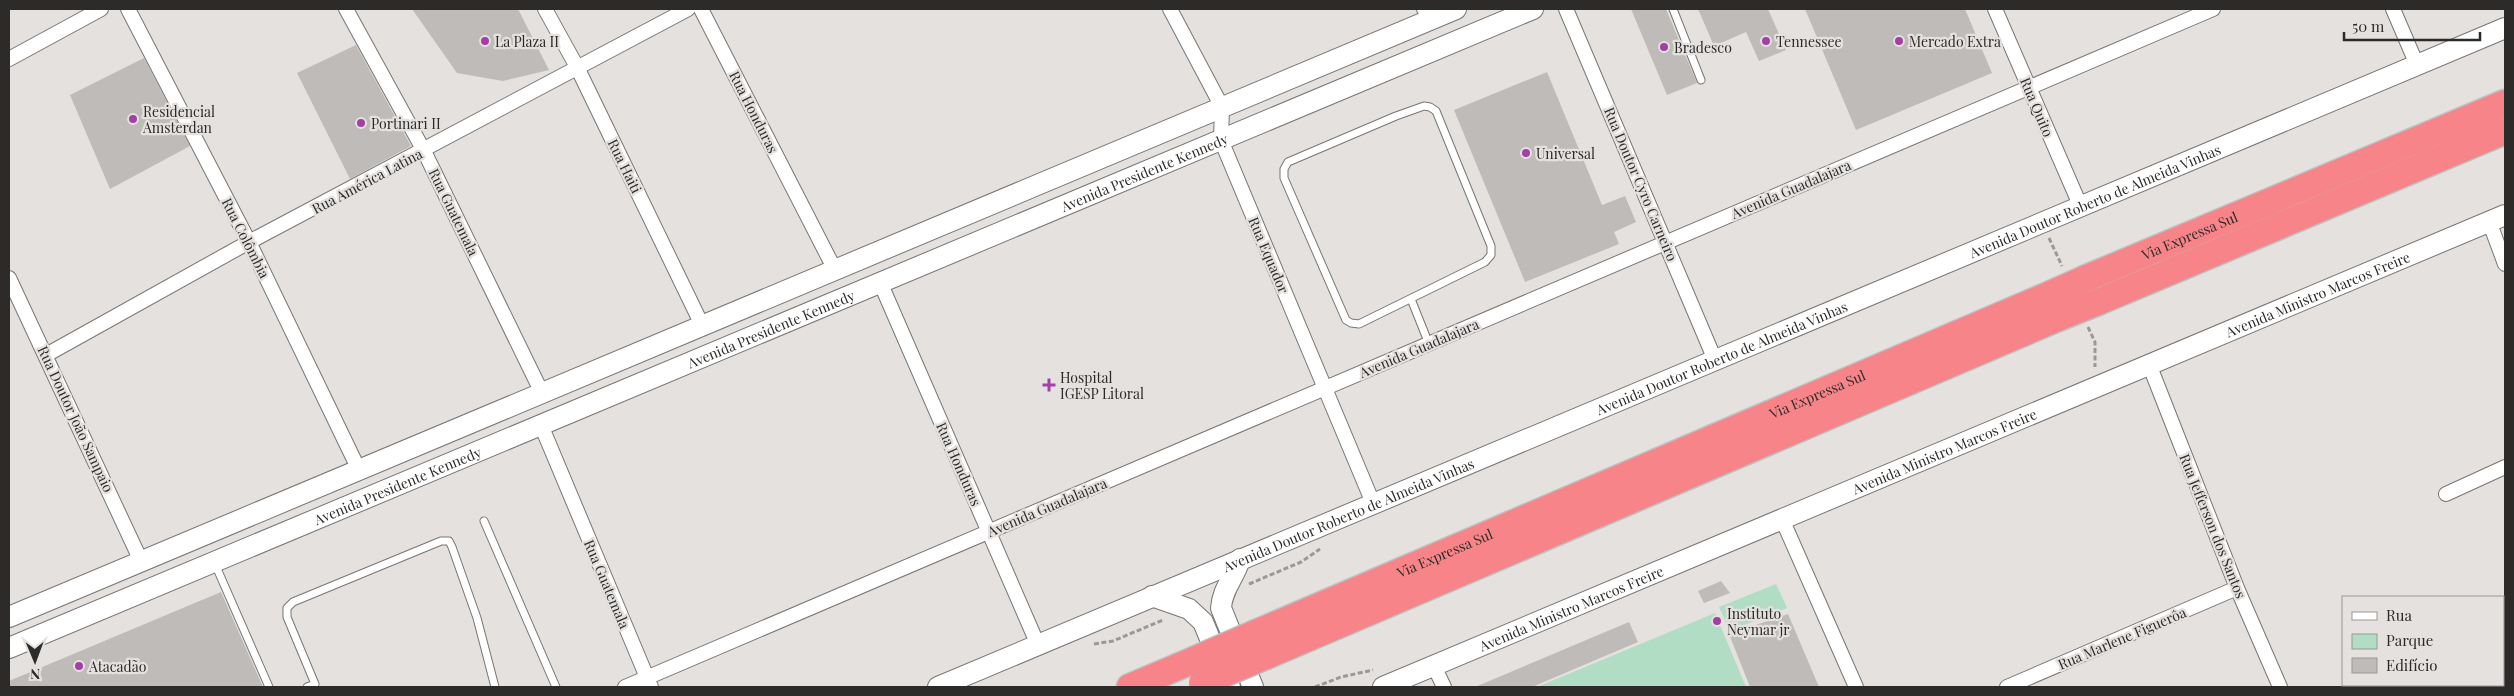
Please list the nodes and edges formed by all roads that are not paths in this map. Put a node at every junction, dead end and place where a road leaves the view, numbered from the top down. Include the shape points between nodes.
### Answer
1 (101, 9) edge
2 (128, 9) edge
3 (346, 9) edge
4 (545, 9) edge
5 (688, 9) edge
6 (701, 9) edge
7 (1170, 9) edge
8 (1456, 9) edge
9 (1533, 9) edge
10 (1566, 9) edge
11 (1673, 9) edge
12 (1995, 9) edge
13 (2213, 9) edge
14 (2393, 9) edge
15 (1427, 14) edge
16 (2505, 28) edge
17 (9, 59) edge
18 (2418, 64) junction
19 (577, 67) junction
20 (1701, 80) dead end
21 (2029, 87) junction
22 (2505, 103) edge
23 (1222, 107) junction
24 (2505, 131) edge
25 (1221, 140) junction
26 (424, 151) junction
27 (2080, 205) junction
28 (2497, 218) edge
29 (249, 242) junction
30 (1665, 243) junction
31 (2505, 264) edge
32 (835, 270) junction
33 (9, 278) edge
34 (880, 282) junction
35 (1411, 299) junction
36 (702, 326) junction
37 (1429, 344) junction
38 (46, 355) junction
39 (1715, 360) junction
40 (2149, 364) junction
41 (1325, 388) junction
42 (542, 393) junction
43 (540, 425) junction
44 (2505, 467) edge
45 (359, 470) junction
46 (2446, 494) dead end
47 (1373, 503) junction
48 (1782, 520) junction
49 (484, 521) dead end
50 (988, 532) junction
51 (1240, 559) junction
52 (141, 561) junction
53 (214, 562) junction
54 (2237, 588) junction
55 (1152, 596) junction
56 (9, 617) edge
57 (1038, 645) junction
58 (1261, 645) junction
59 (9, 648) edge
60 (1434, 666) junction
61 (1196, 677) edge
62 (649, 682) edge
63 (269, 687) edge
64 (307, 687) edge
65 (495, 687) edge
66 (556, 687) edge
67 (625, 687) edge
68 (938, 687) edge
69 (1130, 687) edge
70 (1230, 687) edge
71 (1253, 687) edge
72 (1384, 687) edge
73 (1444, 687) edge
74 (1856, 687) edge
75 (2007, 687) edge
76 (2280, 687) edge

1 - 17 street
2 - 29 street, Rua Colômbia
3 - 26 street, Rua Guatemala
4 - 19 street, Rua Haiti
5 - 19 street, Rua América Latina
6 - 32 street, Rua Honduras
7 - 23 street, Rua Equador
8 - 15 main road, Avenida Presidente Kennedy
9 - 25 main road, Avenida Presidente Kennedy
10 - 30 street, Rua Doutor Cyro Carneiro
11 - 20 lane
12 - 21 street, Rua Quito
13 - 21 street, Avenida Guadalajara
14 - 18 street
15 - 23 main road, Avenida Presidente Kennedy
16 - 18 main road, Avenida Doutor Roberto de Almeida Vinhas
18 - 27 main road, Avenida Doutor Roberto de Almeida Vinhas
19 - 26 street, Rua América Latina
19 - 36 street, Rua Haiti
21 - 27 street, Rua Quito
21 - 30 street, Avenida Guadalajara
22 - 58 highway, Via Expressa Sul, bridge via 2087,278
23 - 25 street, Rua Equador
23 - 32 main road, Avenida Presidente Kennedy
24 - 58 highway, Via Expressa Sul, bridge via 2098,302
25 - 34 main road, Avenida Presidente Kennedy
25 - 41 street, Rua Equador
26 - 29 street, Rua América Latina
26 - 42 street, Rua Guatemala
27 - 39 main road, Avenida Doutor Roberto de Almeida Vinhas
28 - 31 street
28 - 40 main road, Avenida Ministro Marcos Freire
29 - 38 street, Rua América Latina
29 - 45 street, Rua Colômbia
30 - 37 street, Avenida Guadalajara
30 - 39 street, Rua Doutor Cyro Carneiro
32 - 36 main road, Avenida Presidente Kennedy
33 - 38 street, Rua Doutor João Sampaio
34 - 43 main road, Avenida Presidente Kennedy
34 - 50 street, Rua Honduras
35 - 35 lane via 1359,324 1346,320 1284,178 1284,169 1296,158 1396,116 1430,106 1436,111 1491,246 1491,255 1485,262
35 - 37 lane
36 - 42 main road, Avenida Presidente Kennedy
37 - 41 street, Avenida Guadalajara
38 - 52 street, Rua Doutor João Sampaio
39 - 47 main road, Avenida Doutor Roberto de Almeida Vinhas
40 - 48 main road, Avenida Ministro Marcos Freire
40 - 54 street, Rua Jefferson dos Santos
41 - 47 street, Rua Equador
41 - 50 street, Avenida Guadalajara
42 - 45 main road, Avenida Presidente Kennedy
43 - 53 main road, Avenida Presidente Kennedy
43 - 62 street, Rua Guatemala
44 - 46 street
45 - 52 main road, Avenida Presidente Kennedy
47 - 51 main road, Avenida Doutor Roberto de Almeida Vinhas
48 - 60 main road, Avenida Ministro Marcos Freire
48 - 74 street
49 - 66 lane
50 - 57 street, Rua Honduras
50 - 62 street, Avenida Guadalajara
51 - 55 main road, Avenida Doutor Roberto de Almeida Vinhas
51 - 71 main road via 1222,596 1221,608
52 - 56 main road, Avenida Presidente Kennedy
53 - 59 main road, Avenida Presidente Kennedy
53 - 63 lane
54 - 75 street, Rua Marlene Figuerôa
54 - 76 street, Rua Jefferson dos Santos
55 - 57 main road, Avenida Doutor Roberto de Almeida Vinhas
55 - 70 main road via 1189,609 1202,622
57 - 68 main road, Avenida Doutor Roberto de Almeida Vinhas
58 - 61 highway, Via Expressa Sul, bridge
60 - 72 main road, Avenida Ministro Marcos Freire
60 - 73 street
61 - 69 highway, Via Expressa Sul
62 - 67 street, Avenida Guadalajara
64 - 65 lane via 314,684 287,617 287,608 292,602 442,541 449,541 452,547 477,618

